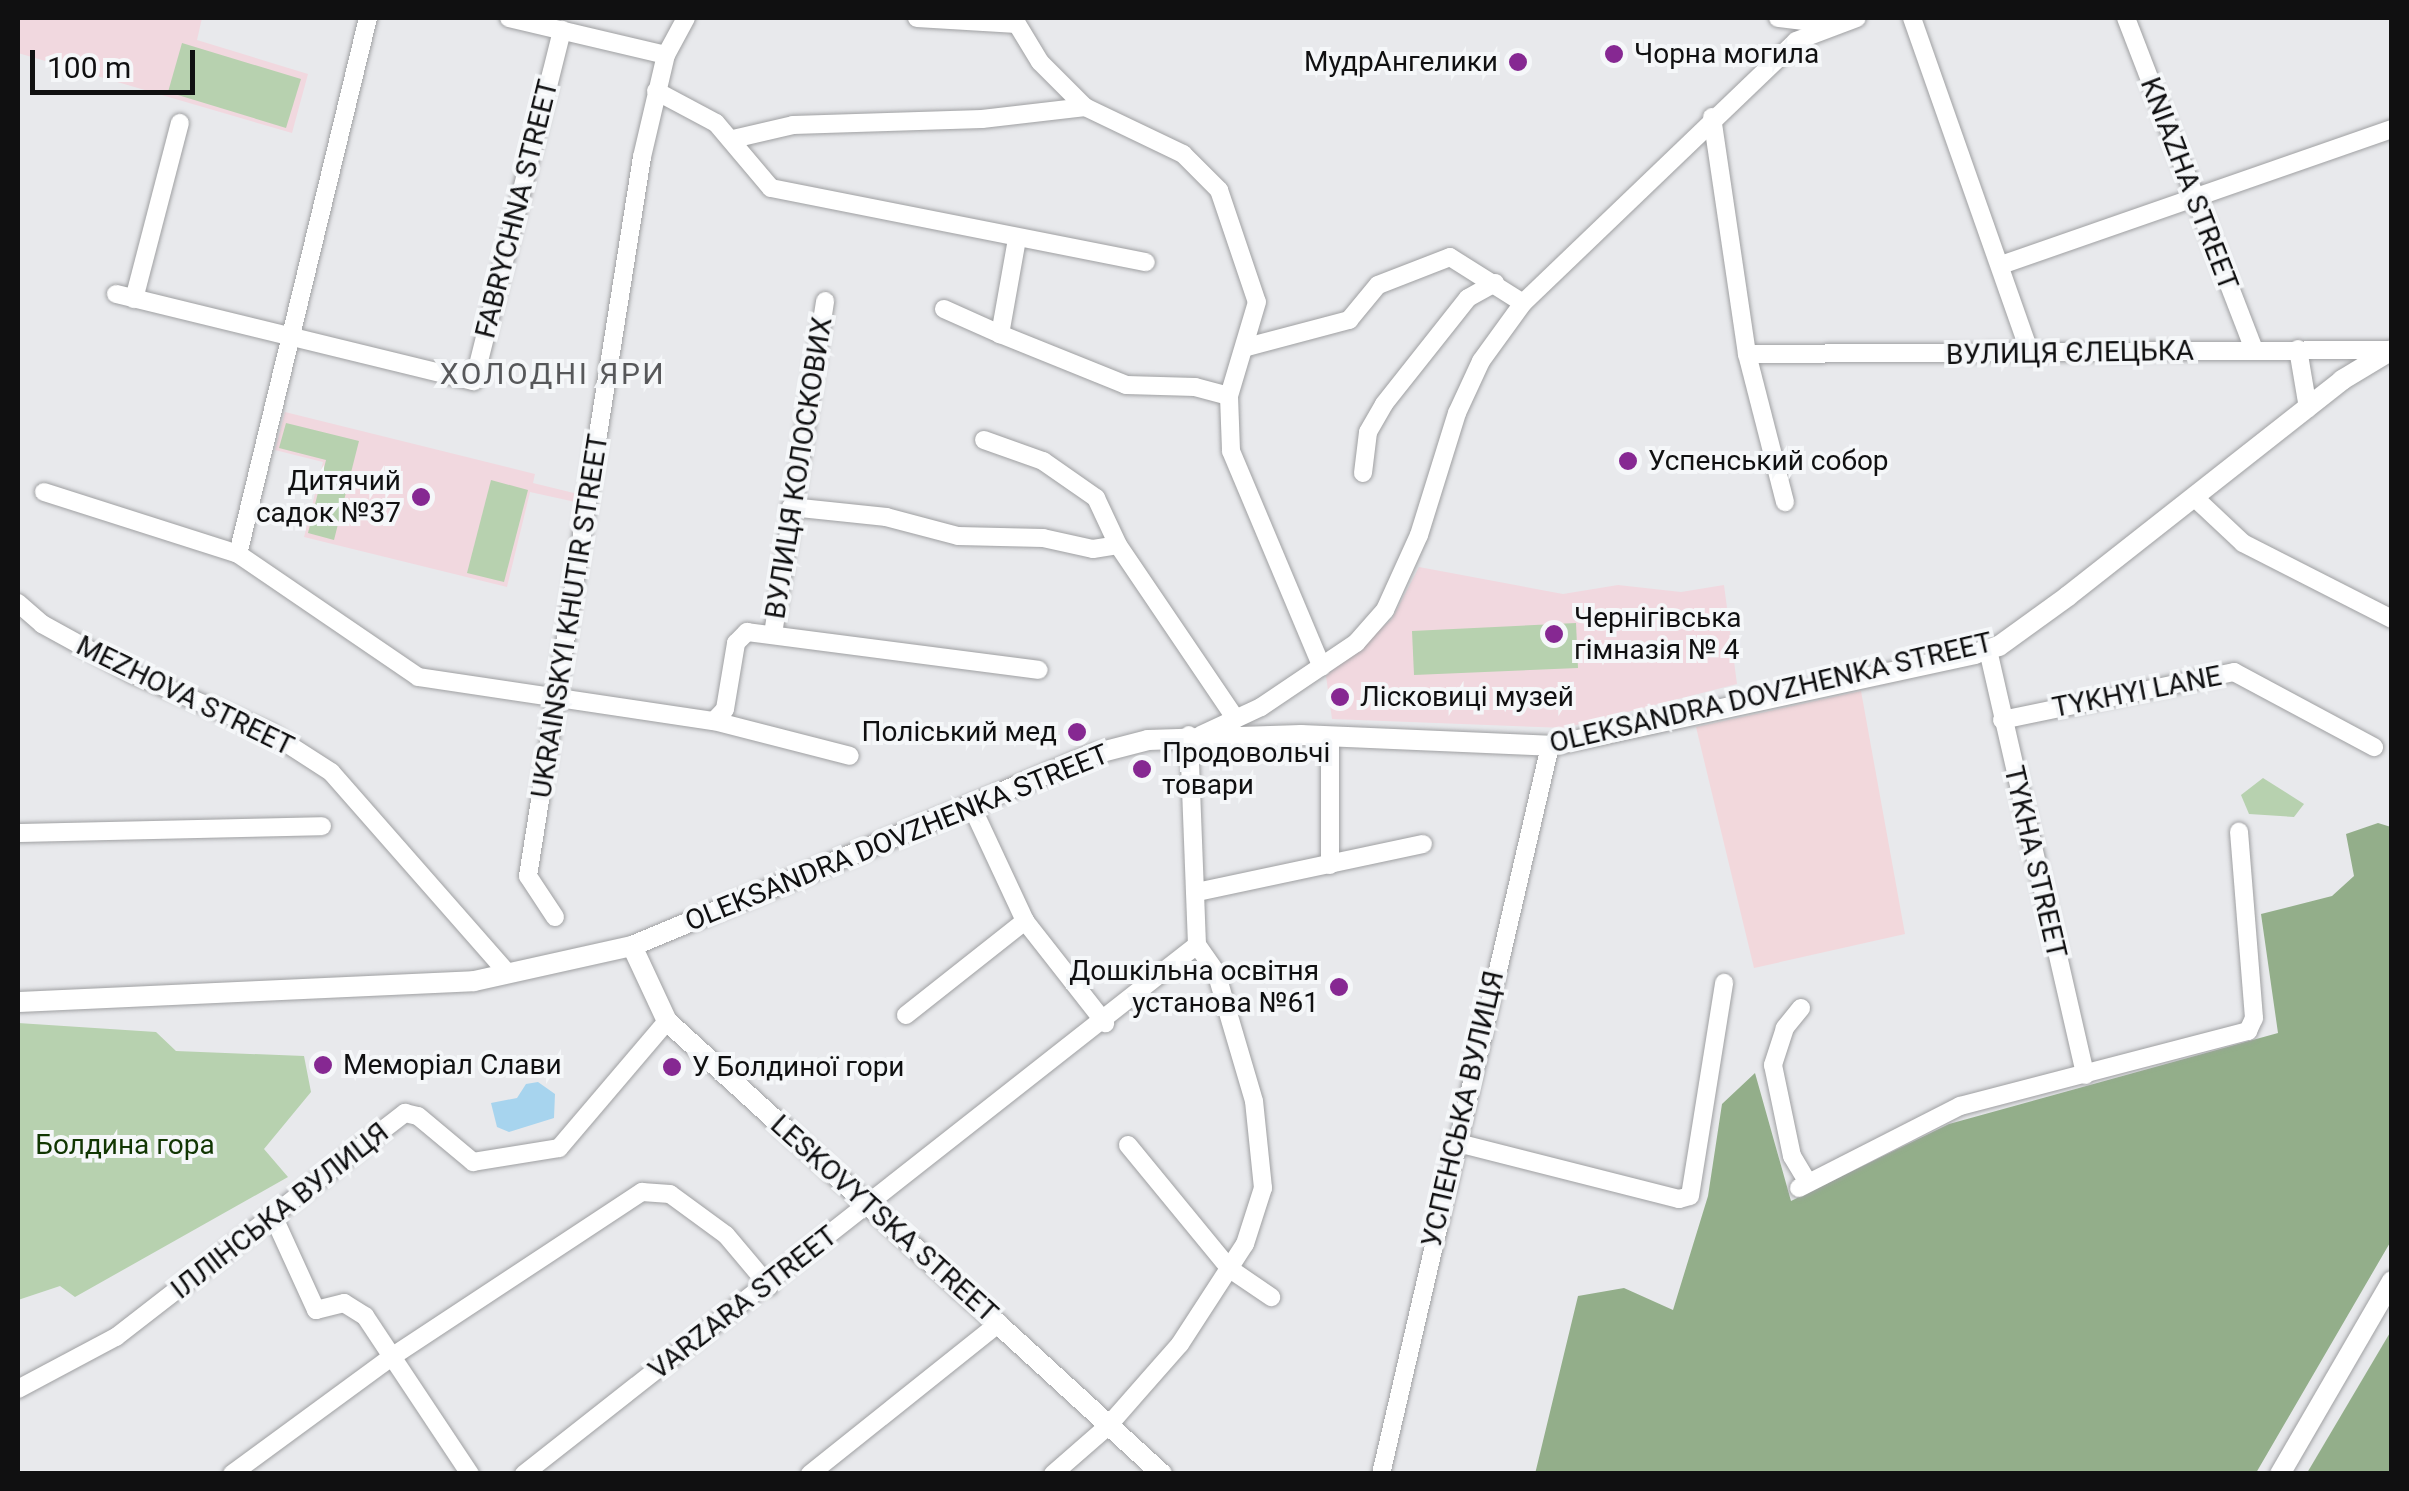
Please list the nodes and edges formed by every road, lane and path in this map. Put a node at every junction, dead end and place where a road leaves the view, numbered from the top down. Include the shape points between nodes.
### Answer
1 (368, 18) edge
2 (509, 18) edge
3 (686, 18) edge
4 (917, 18) edge
5 (1778, 18) edge
6 (1857, 18) edge
7 (1912, 18) edge
8 (2126, 18) edge
9 (1820, 22) edge
10 (1030, 24) edge
11 (562, 30) junction
12 (666, 55) junction
13 (656, 91) junction
14 (1085, 107) junction
15 (1712, 117) junction
16 (180, 123) dead end
17 (2392, 129) edge
18 (733, 139) junction
19 (2192, 194) junction
20 (1016, 239) junction
21 (1146, 262) dead end
22 (2000, 265) junction
23 (1495, 283) junction
24 (824, 301) dead end
25 (1523, 304) junction
26 (944, 309) dead end
27 (1000, 334) junction
28 (292, 340) junction
29 (1247, 348) junction
30 (2298, 349) junction
31 (2254, 350) junction
32 (2392, 350) edge
33 (1748, 354) junction
34 (2031, 355) junction
35 (1229, 396) junction
36 (2308, 408) junction
37 (984, 440) dead end
38 (1363, 472) dead end
39 (44, 492) dead end
40 (2194, 497) junction
41 (1785, 502) dead end
42 (790, 508) junction
43 (1118, 545) junction
44 (238, 554) junction
45 (18, 603) edge
46 (2392, 619) edge
47 (773, 634) junction
48 (1988, 650) junction
49 (1322, 667) junction
50 (1039, 670) dead end
51 (559, 701) junction
52 (1236, 718) junction
53 (2002, 720) junction
54 (714, 721) junction
55 (1195, 735) junction
56 (1330, 737) junction
57 (1550, 746) junction
58 (2374, 748) dead end
59 (850, 756) dead end
60 (971, 805) junction
61 (322, 826) dead end
62 (2239, 832) dead end
63 (18, 833) edge
64 (1422, 844) dead end
65 (1330, 864) junction
66 (1197, 892) junction
67 (555, 917) dead end
68 (1025, 921) junction
69 (1197, 945) junction
70 (632, 946) junction
71 (507, 972) junction
72 (1724, 983) dead end
73 (18, 1002) edge
74 (1800, 1008) dead end
75 (906, 1015) dead end
76 (667, 1021) junction
77 (1105, 1022) junction
78 (2084, 1075) junction
79 (1454, 1142) junction
80 (1128, 1145) dead end
81 (870, 1205) junction
82 (275, 1220) junction
83 (1230, 1269) junction
84 (2392, 1281) edge
85 (768, 1286) junction
86 (1271, 1297) dead end
87 (999, 1323) junction
88 (390, 1358) junction
89 (18, 1389) edge
90 (1108, 1426) junction
91 (232, 1474) edge
92 (470, 1474) edge
93 (524, 1474) edge
94 (810, 1474) edge
95 (1053, 1474) edge
96 (1162, 1474) edge
97 (1380, 1474) edge
98 (2280, 1474) edge

1 - 28 street
2 - 11 street
3 - 12 street, UKRAINSKYI KHUTIR STREET
4 - 10 street
5 - 9 street
6 - 9 street
7 - 22 street
8 - 19 street, KNIAZHA STREET
9 - 15 street
10 - 14 street via 1040,62
11 - 12 street
11 - 28 street, FABRYCHNA STREET via 474,381
12 - 13 street, UKRAINSKYI KHUTIR STREET
13 - 18 street
13 - 51 street, UKRAINSKYI KHUTIR STREET via 624,259
14 - 18 street via 982,119 793,124
14 - 29 street via 1182,154 1203,167 1220,190 1257,302
15 - 25 street
15 - 33 street
16 - 28 street, FABRYCHNA STREET via 125,296
17 - 19 street
18 - 20 street via 742,159 771,188
19 - 22 street
19 - 31 street, KNIAZHA STREET
20 - 21 street
20 - 27 street
22 - 34 street
23 - 25 street
23 - 29 street via 1450,256 1378,286 1349,320
23 - 38 street via 1468,298 1384,404 1368,432
24 - 42 street, ВУЛИЦЯ КОЛОСКОВИХ
25 - 49 street via 1481,361 1458,413 1399,587 1356,643
26 - 27 street
27 - 35 street via 1126,384 1196,386
28 - 44 street
29 - 35 street
30 - 31 street, ВУЛИЦЯ ЄЛЕЦЬКА
30 - 32 street, ВУЛИЦЯ ЄЛЕЦЬКА
30 - 36 street
31 - 34 street, ВУЛИЦЯ ЄЛЕЦЬКА
32 - 36 main road, OLEKSANDRA DOVZHENKA STREET
33 - 34 street, ВУЛИЦЯ ЄЛЕЦЬКА
33 - 41 street
35 - 49 street via 1231,451
36 - 40 main road, OLEKSANDRA DOVZHENKA STREET
37 - 43 street via 1075,479 1110,519
39 - 44 street
40 - 46 street via 2242,543
40 - 48 main road, OLEKSANDRA DOVZHENKA STREET
42 - 43 street via 886,517 958,536 1043,538 1092,549
42 - 47 street, ВУЛИЦЯ КОЛОСКОВИХ
43 - 52 street
44 - 51 street via 418,677
45 - 71 street, MEZHOVA STREET via 42,624 133,674 268,732 331,772
47 - 50 street
47 - 54 street via 747,632 736,642 725,709
48 - 53 street, TYKHA STREET
48 - 57 main road, OLEKSANDRA DOVZHENKA STREET
49 - 52 street
51 - 54 street
51 - 67 street, UKRAINSKYI KHUTIR STREET via 528,876
52 - 55 street
53 - 58 street, TYKHYI LANE via 2234,672
53 - 78 street, TYKHA STREET
54 - 59 street
55 - 56 main road, OLEKSANDRA DOVZHENKA STREET
55 - 60 main road, OLEKSANDRA DOVZHENKA STREET via 1094,754
55 - 66 street
56 - 57 main road, OLEKSANDRA DOVZHENKA STREET
56 - 65 street
57 - 79 street, УСПЕНСЬКА ВУЛИЦЯ
60 - 68 street
60 - 70 main road, OLEKSANDRA DOVZHENKA STREET
61 - 63 street
62 - 78 street via 2254,1018 2248,1031
64 - 65 street
65 - 66 street
66 - 69 street
68 - 75 street
68 - 77 street
69 - 77 street, VARZARA STREET
69 - 83 street via 1216,972 1263,1157 1263,1188
70 - 71 main road, OLEKSANDRA DOVZHENKA STREET
70 - 76 main road, LESKOVYTSKA STREET
71 - 73 main road, OLEKSANDRA DOVZHENKA STREET via 474,980
72 - 79 street via 1690,1196 1680,1199
74 - 78 street via 1773,1064 1803,1186 1923,1120 2019,1087
76 - 81 main road, LESKOVYTSKA STREET
76 - 82 street, ІЛЛІНСЬКА ВУЛИЦЯ via 558,1148 473,1162 418,1116 405,1114
77 - 81 street, VARZARA STREET
79 - 97 street, УСПЕНСЬКА ВУЛИЦЯ
80 - 83 street
81 - 85 street, VARZARA STREET
81 - 87 main road, LESKOVYTSKA STREET
82 - 88 street via 316,1310 344,1302 365,1316
82 - 89 street, ІЛЛІНСЬКА ВУЛИЦЯ via 116,1337
83 - 86 street
83 - 90 street via 1180,1344
84 - 98 main road
85 - 88 street via 726,1235 670,1194 642,1192
85 - 93 street, VARZARA STREET
87 - 90 main road, LESKOVYTSKA STREET
87 - 94 street
88 - 91 street
88 - 92 street
90 - 95 street
90 - 96 main road, LESKOVYTSKA STREET

